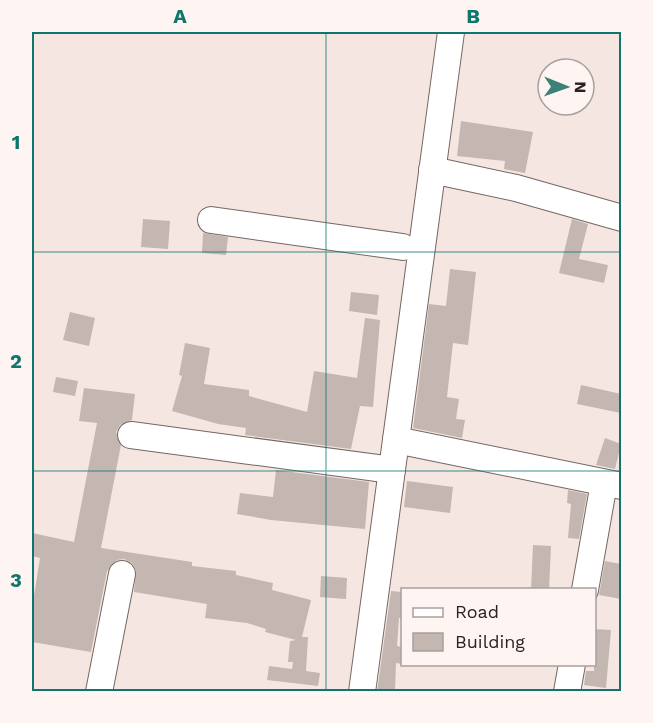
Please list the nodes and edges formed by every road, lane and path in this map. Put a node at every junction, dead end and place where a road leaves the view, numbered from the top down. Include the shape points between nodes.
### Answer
1 (450, 32) edge
2 (432, 170) junction
3 (621, 218) edge
4 (211, 220) dead end
5 (403, 247) dead end
6 (130, 435) dead end
7 (396, 440) junction
8 (392, 470) junction
9 (613, 484) edge
10 (122, 574) dead end
11 (586, 588) edge
12 (572, 666) edge
13 (99, 692) edge
14 (362, 692) edge
15 (567, 692) edge

1 - 2 street
2 - 3 street via 516,188
2 - 7 street
4 - 5 street
6 - 8 street
7 - 8 street
7 - 9 street
8 - 14 street
9 - 11 street
10 - 13 street
12 - 15 street

